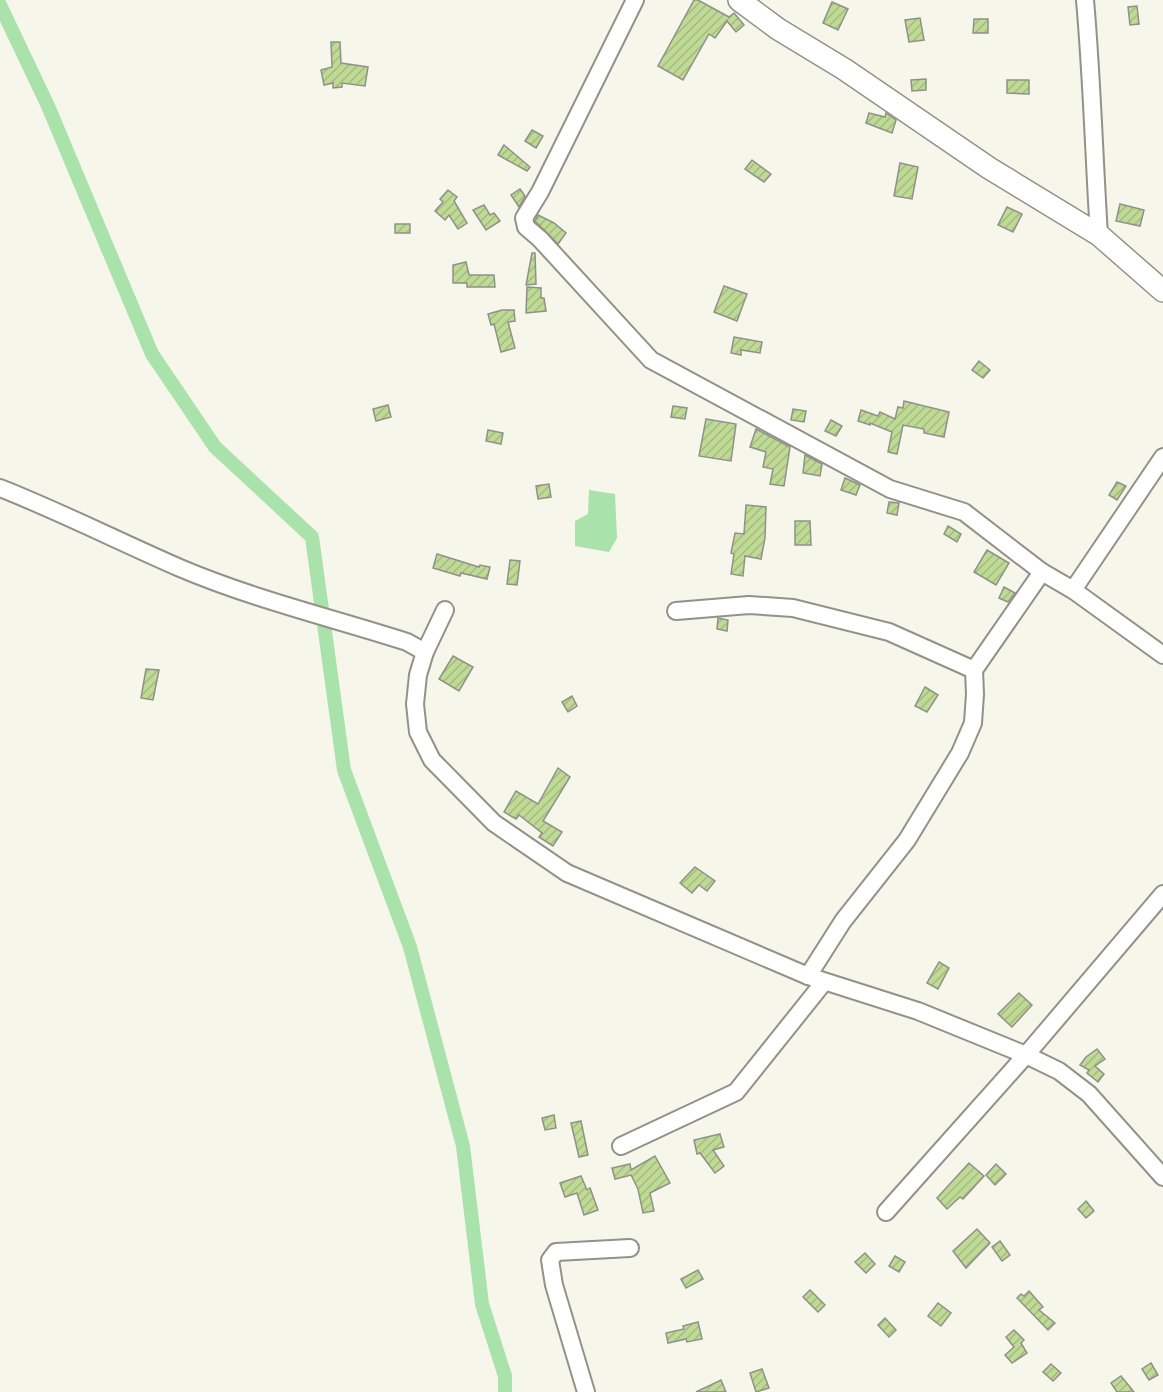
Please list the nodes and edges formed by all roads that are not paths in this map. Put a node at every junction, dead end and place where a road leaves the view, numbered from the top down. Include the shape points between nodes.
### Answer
1 (635, 0) edge
2 (739, 0) edge
3 (1085, 0) edge
4 (1100, 235) junction
5 (1163, 291) edge
6 (1163, 457) edge
7 (0, 488) edge
8 (1042, 572) junction
9 (1073, 590) junction
10 (445, 610) dead end
11 (676, 611) dead end
12 (425, 651) junction
13 (1163, 655) edge
14 (974, 670) junction
15 (1163, 894) edge
16 (816, 979) junction
17 (1026, 1055) junction
18 (621, 1146) dead end
19 (1163, 1177) edge
20 (886, 1212) dead end
21 (630, 1248) dead end
22 (586, 1392) edge

1 - 8 street via 524,218 526,227 651,360 890,489 964,512
2 - 4 main road via 988,168
3 - 4 street
4 - 5 main road
6 - 9 street
7 - 12 street via 181,568
8 - 9 street
8 - 14 street
9 - 13 street
10 - 12 street
11 - 14 street via 749,605 792,608 889,632
12 - 16 street via 415,704 418,732 432,760 494,823 567,873
14 - 16 street via 974,723 960,753 907,840 843,921
15 - 17 street
16 - 17 street via 918,1011
16 - 18 street via 736,1092
17 - 19 street via 1059,1071 1089,1094
17 - 20 street
21 - 22 street via 556,1252 549,1260

